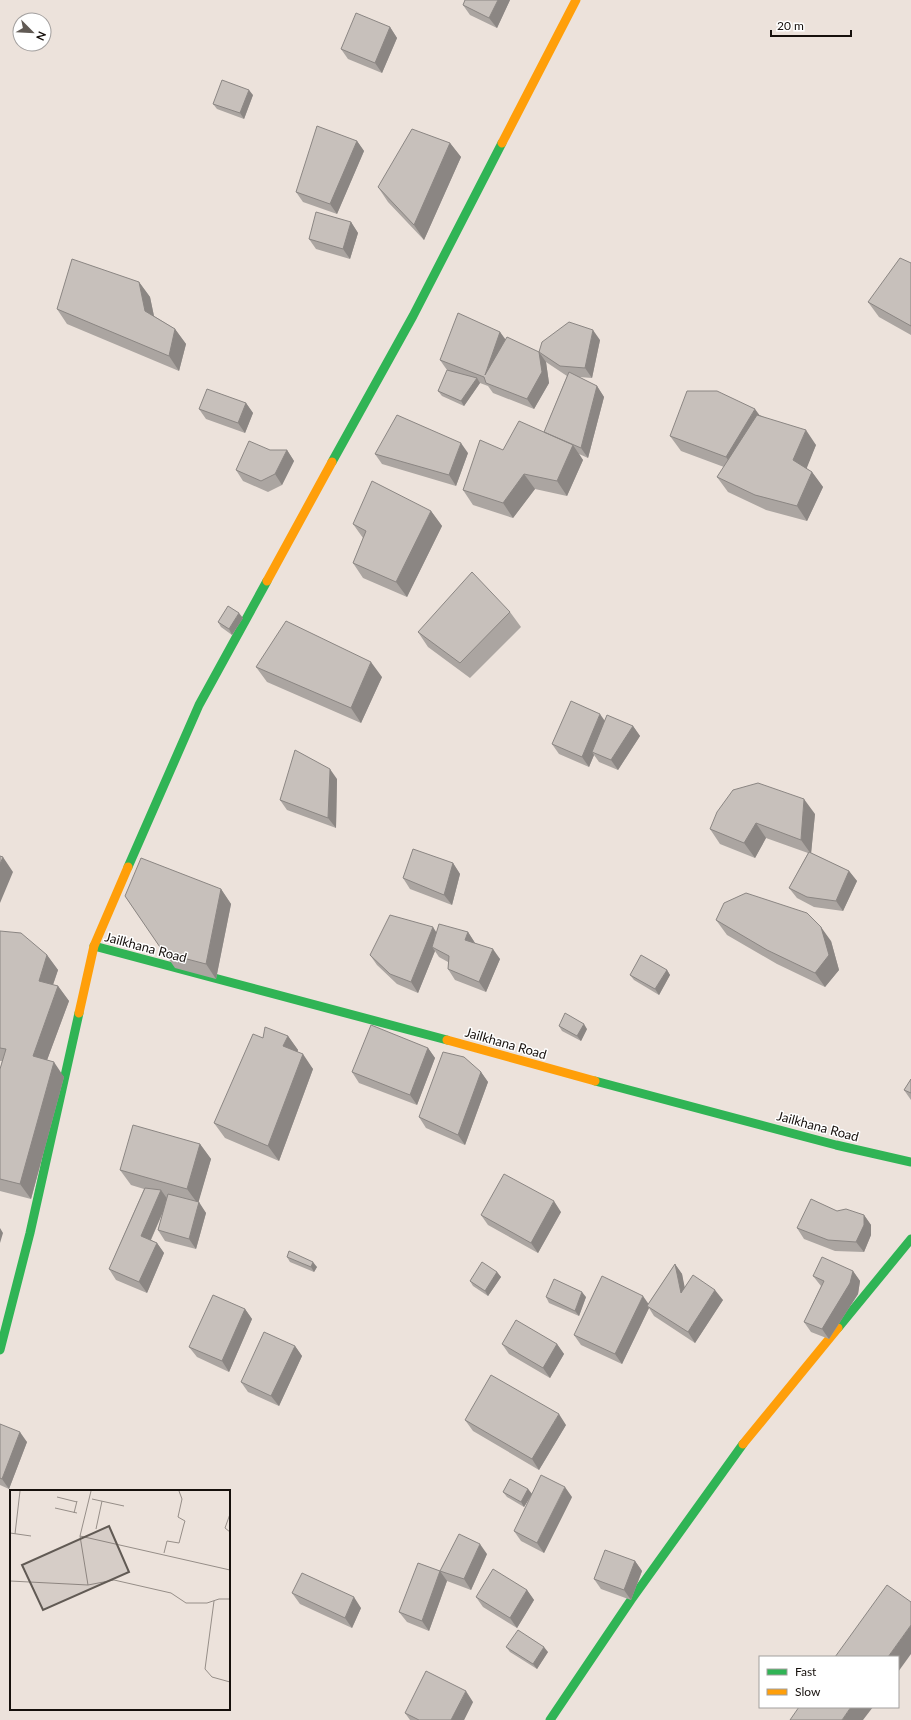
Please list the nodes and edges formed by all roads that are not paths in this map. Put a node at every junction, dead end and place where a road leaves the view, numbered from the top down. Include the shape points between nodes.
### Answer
1 (576, 0) edge
2 (94, 946) junction
3 (911, 1162) edge
4 (911, 1239) edge
5 (0, 1350) edge
6 (550, 1720) edge

1 - 2 street via 413,316 199,705
2 - 3 street, Jailkhana Road via 836,1145
2 - 5 street via 30,1233
4 - 6 street via 741,1446 631,1600

